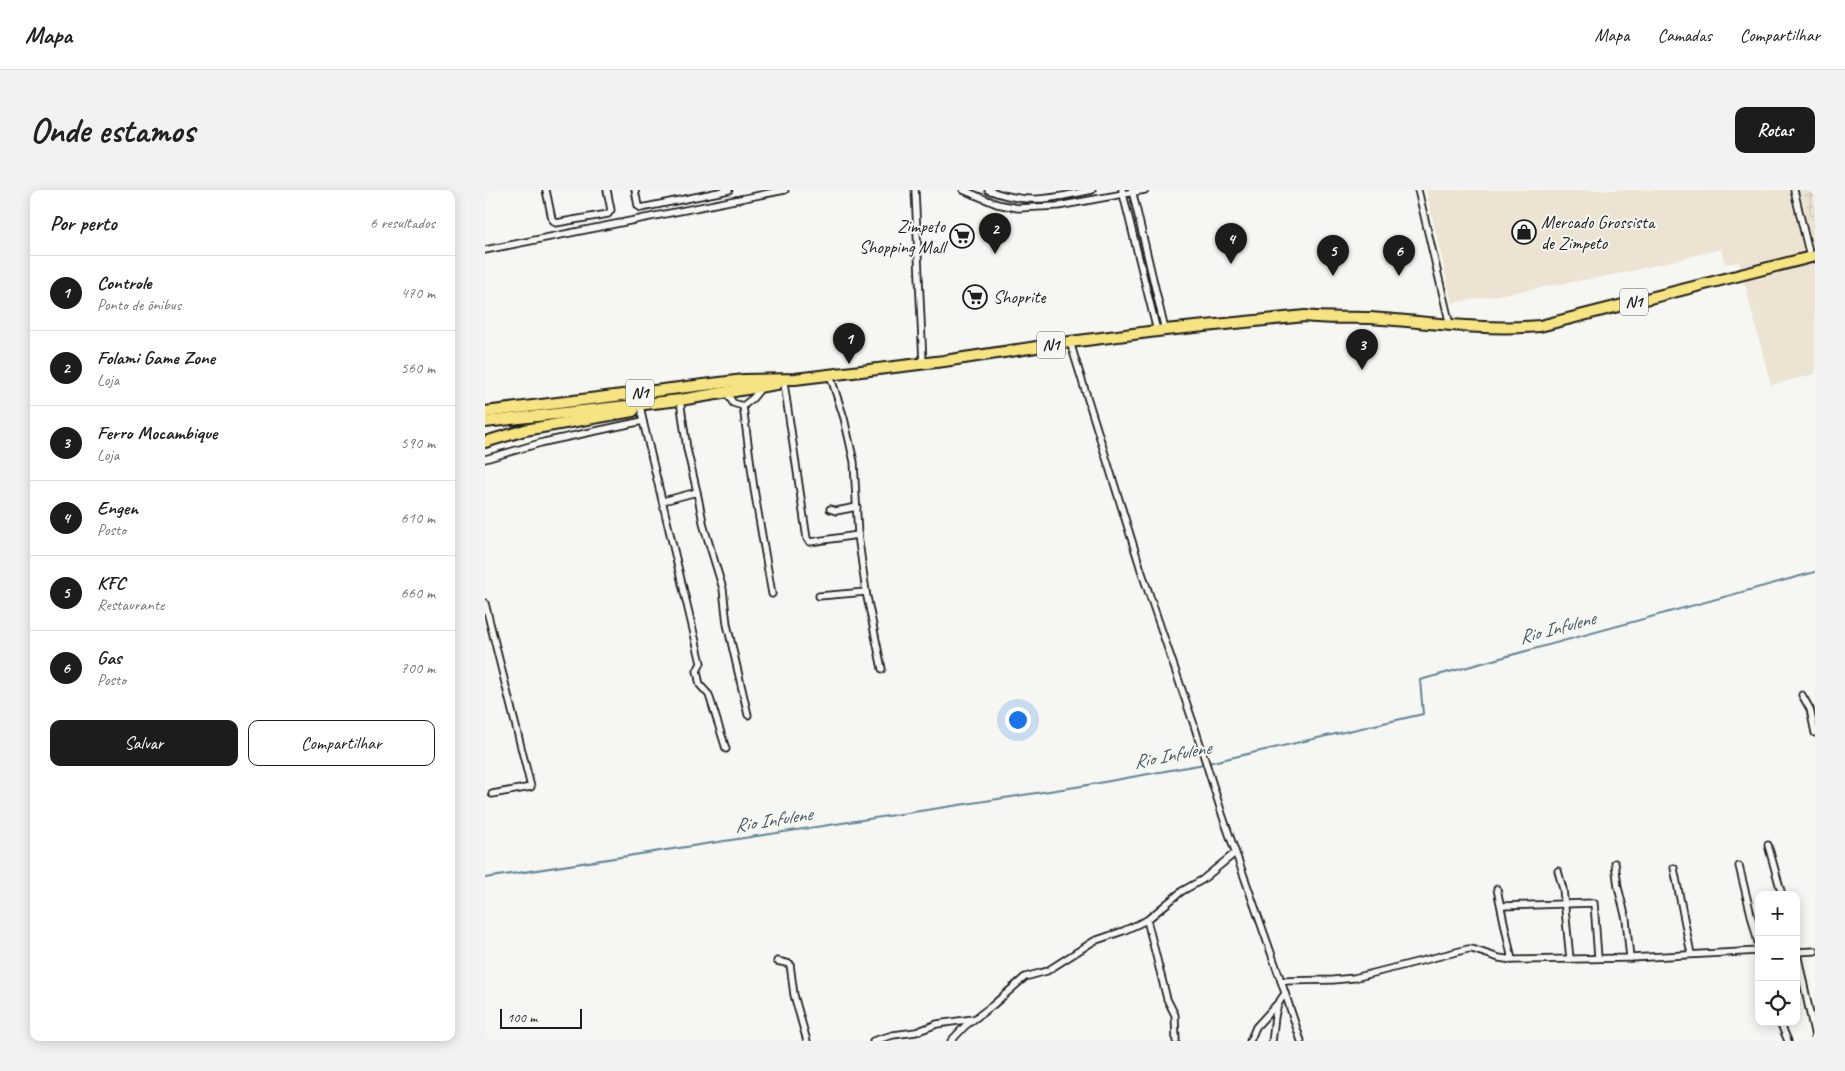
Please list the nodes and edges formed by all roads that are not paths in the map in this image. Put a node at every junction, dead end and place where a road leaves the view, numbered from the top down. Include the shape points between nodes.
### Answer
1 (545, 190) edge
2 (607, 190) edge
3 (635, 190) edge
4 (729, 190) edge
5 (785, 190) edge
6 (915, 190) edge
7 (963, 190) edge
8 (988, 190) edge
9 (1092, 190) edge
10 (1145, 190) edge
11 (1418, 190) edge
12 (1794, 190) edge
13 (1132, 191) edge
14 (1123, 192) edge
15 (696, 193) edge
16 (485, 250) edge
17 (1813, 257) edge
18 (1450, 326) junction
19 (1161, 331) junction
20 (1070, 342) junction
21 (923, 363) junction
22 (830, 375) junction
23 (795, 379) junction
24 (784, 383) junction
25 (761, 388) junction
26 (727, 392) junction
27 (679, 400) junction
28 (743, 406) junction
29 (485, 409) edge
30 (501, 410) junction
31 (641, 410) junction
32 (485, 412) edge
33 (643, 421) junction
34 (485, 422) edge
35 (485, 442) edge
36 (485, 459) edge
37 (697, 492) junction
38 (663, 501) junction
39 (857, 507) junction
40 (830, 509) dead end
41 (859, 535) junction
42 (866, 592) junction
43 (772, 594) dead end
44 (819, 596) dead end
45 (485, 603) edge
46 (882, 669) dead end
47 (1802, 695) dead end
48 (748, 715) dead end
49 (1813, 717) edge
50 (1815, 732) edge
51 (727, 749) dead end
52 (492, 794) dead end
53 (1769, 845) dead end
54 (1235, 853) junction
55 (1615, 863) dead end
56 (1739, 866) dead end
57 (1674, 868) dead end
58 (1558, 871) dead end
59 (1497, 889) dead end
60 (1781, 891) edge
61 (1565, 904) junction
62 (1501, 906) junction
63 (1147, 920) junction
64 (1756, 936) edge
65 (1755, 951) edge
66 (1800, 951) edge
67 (1815, 951) edge
68 (1691, 954) junction
69 (1598, 958) junction
70 (1630, 958) junction
71 (1570, 959) junction
72 (1512, 960) junction
73 (777, 961) dead end
74 (1800, 965) edge
75 (1281, 981) junction
76 (1285, 994) junction
77 (1279, 1002) junction
78 (973, 1019) junction
79 (1782, 1026) edge
80 (1815, 1037) edge
81 (807, 1041) edge
82 (873, 1041) edge
83 (951, 1041) edge
84 (1176, 1041) edge
85 (1249, 1041) edge
86 (1272, 1041) edge
87 (1301, 1041) edge
88 (1788, 1041) edge

1 - 2 street via 551,219 556,223 608,214 611,210
3 - 15 street via 641,208
4 - 15 street
5 - 16 street
6 - 21 street
7 - 14 street via 997,204 1018,208 1058,206
8 - 9 street via 1025,200
10 - 13 street
11 - 18 street
12 - 17 street
13 - 14 street
13 - 19 street
14 - 19 street
17 - 18 highway, N1 via 1555,323 1519,327
18 - 19 highway, N1 via 1356,317 1305,316
19 - 20 highway, N1
20 - 21 highway, N1
20 - 54 street
21 - 22 highway, N1
22 - 23 highway, N1
22 - 39 street via 854,462
23 - 24 highway, N1
23 - 30 highway, N1 via 743,380
24 - 25 highway, N1
24 - 41 street via 807,539 810,542
25 - 26 highway, N1
25 - 28 street
26 - 27 highway, N1
26 - 28 street via 733,403
27 - 31 highway
27 - 34 highway, N1
27 - 37 street
28 - 43 street
29 - 30 highway
30 - 32 highway, N1
31 - 33 street
31 - 35 highway via 525,430
33 - 36 street via 544,442
33 - 38 street
37 - 38 street
37 - 48 street via 723,589 727,624
38 - 51 street via 701,663 697,671 700,685 709,695
39 - 40 street
39 - 41 street
41 - 42 street
42 - 44 street
42 - 46 street
45 - 52 street via 531,787
47 - 49 street
49 - 50 street
53 - 60 street
54 - 63 street
54 - 75 street
55 - 70 street
56 - 64 street
57 - 68 street
58 - 61 street
59 - 62 street
61 - 62 street
61 - 69 street via 1590,902 1595,905
61 - 71 street
62 - 72 street
63 - 78 street via 1094,941 1047,971 1025,977
63 - 84 street via 1167,999 1175,1015
65 - 68 street
66 - 67 street
68 - 70 street
69 - 70 street
69 - 71 street
71 - 72 street
72 - 75 street via 1468,949 1353,978
73 - 81 street via 790,964 794,995
74 - 80 street
75 - 76 street
76 - 77 street
76 - 87 street
77 - 85 street via 1256,1027
77 - 86 street
78 - 82 street via 937,1024
78 - 83 street
79 - 88 street

